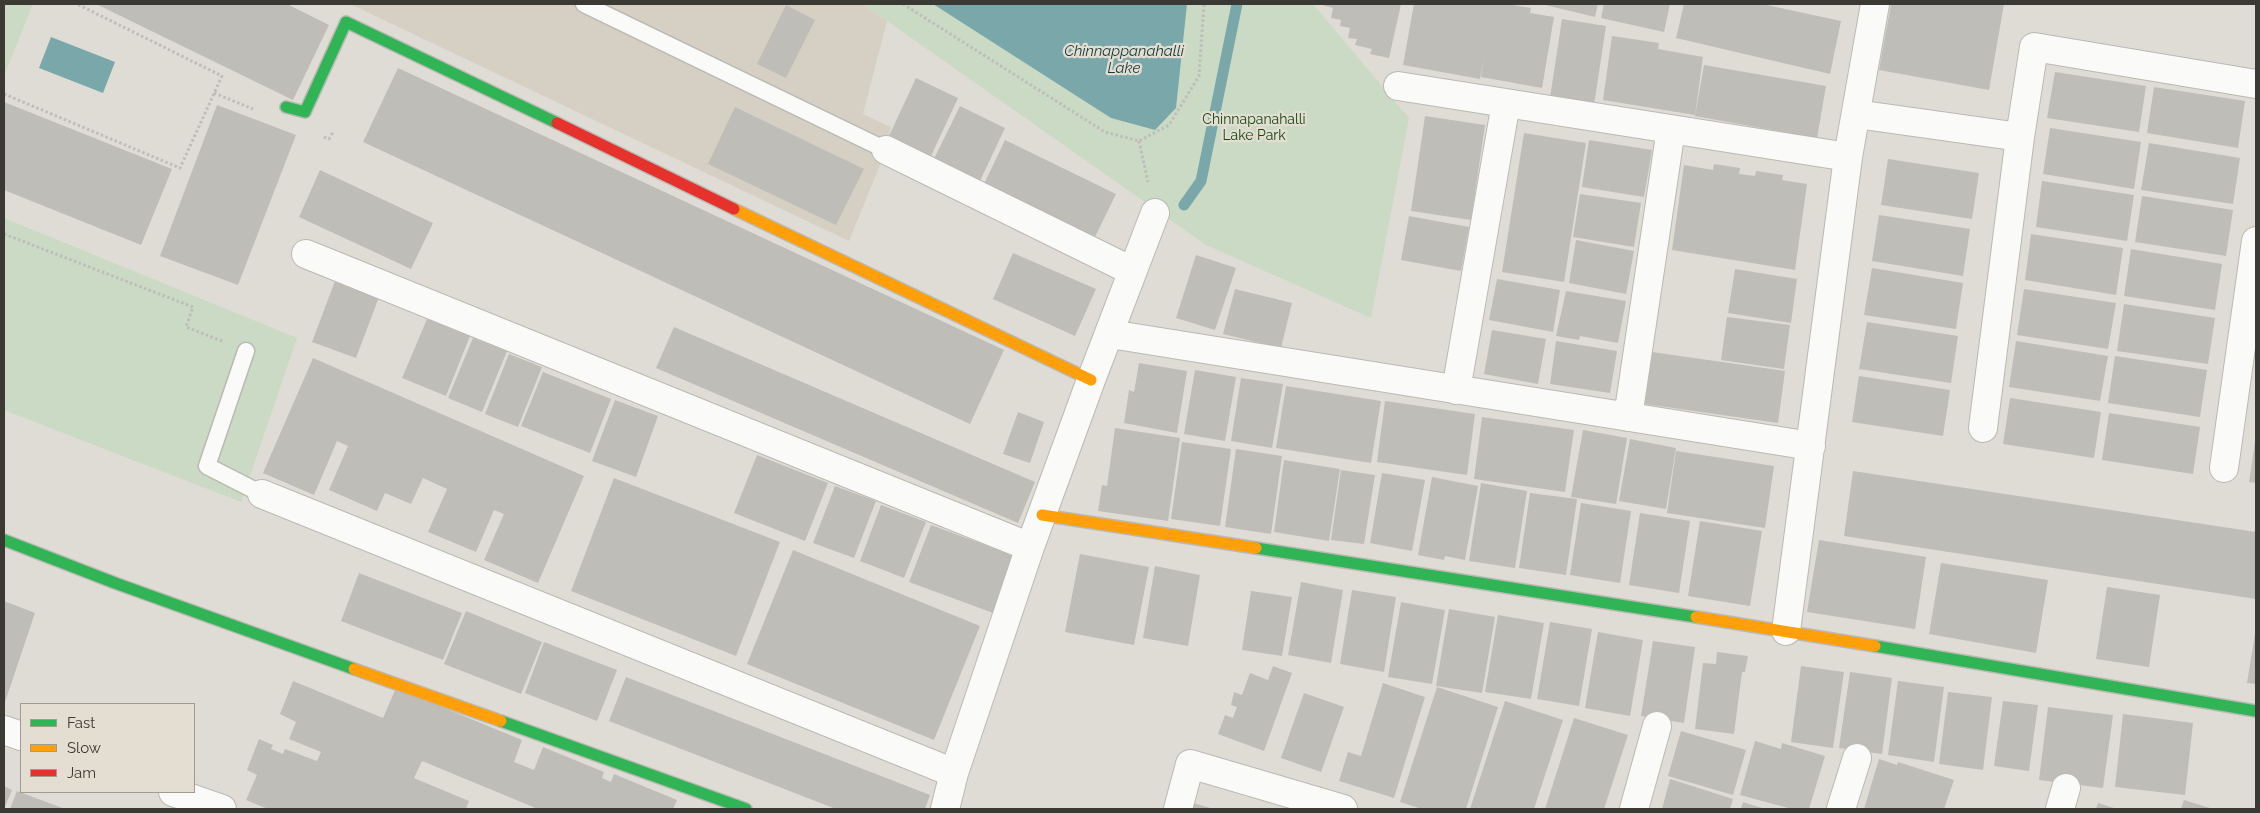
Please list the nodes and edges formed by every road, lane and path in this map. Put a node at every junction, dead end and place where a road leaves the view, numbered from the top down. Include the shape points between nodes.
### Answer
1 (78, 4) edge
2 (584, 4) edge
3 (902, 4) edge
4 (1204, 4) edge
5 (1874, 4) edge
6 (2256, 84) edge
7 (1398, 86) dead end
8 (4, 94) edge
9 (1506, 103) junction
10 (286, 107) dead end
11 (1856, 114) junction
12 (1671, 129) junction
13 (2020, 137) junction
14 (1139, 141) junction
15 (886, 150) joint
16 (1848, 157) junction
17 (1155, 213) joint
18 (4, 234) edge
19 (2256, 241) edge
20 (306, 254) dead end
21 (1132, 271) junction
22 (1110, 334) junction
23 (246, 351) joint
24 (1091, 380) junction
25 (1456, 390) junction
26 (1628, 417) junction
27 (1983, 428) dead end
28 (1811, 446) junction
29 (2224, 468) dead end
30 (262, 494) joint
31 (1042, 515) junction
32 (4, 540) edge
33 (1030, 547) junction
34 (1786, 630) junction
35 (2256, 711) edge
36 (1657, 726) dead end
37 (4, 730) edge
38 (20, 736) edge
39 (1857, 758) dead end
40 (954, 773) junction
41 (176, 793) edge
42 (222, 809) edge
43 (746, 809) edge
44 (945, 809) edge
45 (1178, 809) edge
46 (1343, 809) edge
47 (1634, 809) edge
48 (1841, 809) edge

1 - 8 path via 222,76 180,168
2 - 15 lane
3 - 14 path via 1105,132
4 - 14 path via 1199,76 1169,126
5 - 11 street
6 - 13 street via 2034,47
7 - 9 street
9 - 12 street
9 - 25 street
10 - 24 street via 305,112 346,22
11 - 13 street
11 - 16 street
12 - 16 street
12 - 26 street
13 - 27 street
14 - 17 path
15 - 21 street
16 - 28 street
17 - 21 street
18 - 23 path via 194,307 186,327
19 - 29 street
20 - 33 street
21 - 22 street
22 - 24 street
22 - 25 street
23 - 30 lane via 206,466
24 - 31 street
25 - 26 street
26 - 28 street
28 - 34 street
30 - 40 street
31 - 33 street
31 - 34 street
32 - 43 street
33 - 40 street
34 - 35 street
36 - 47 street
37 - 38 street
39 - 48 street
40 - 44 street
41 - 42 street
45 - 46 street via 1190,764

